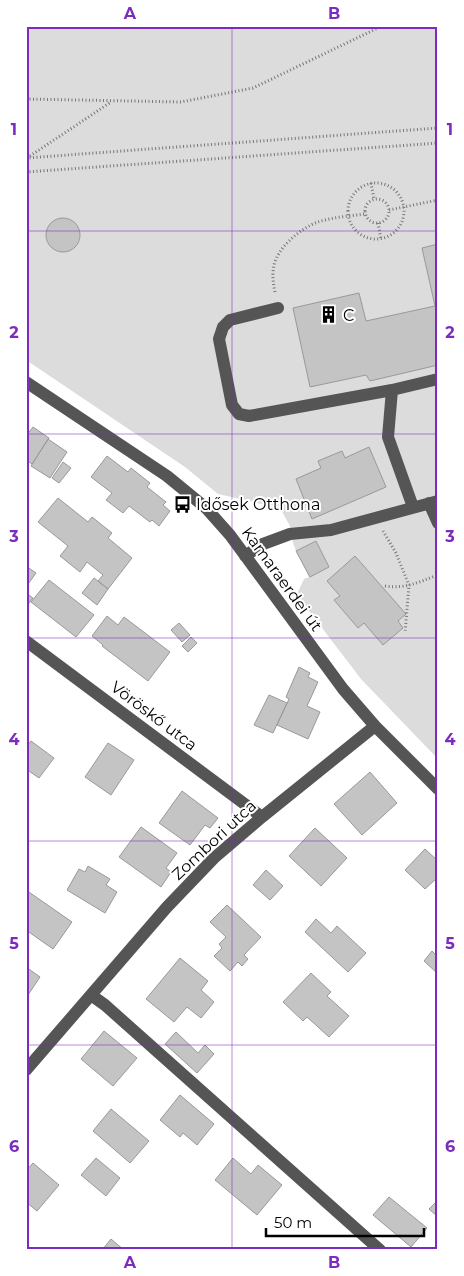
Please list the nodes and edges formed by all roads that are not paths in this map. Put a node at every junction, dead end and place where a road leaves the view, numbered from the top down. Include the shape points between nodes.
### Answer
1 (278, 308) road end
2 (438, 379) edge
3 (26, 382) edge
4 (392, 390) junction
5 (434, 502) edge
6 (413, 507) junction
7 (438, 524) edge
8 (246, 556) junction
9 (26, 641) edge
10 (375, 726) junction
11 (438, 789) edge
12 (262, 817) junction
13 (91, 995) junction
14 (26, 1070) edge
15 (380, 1250) edge

1 - 4 street via 230,320 223,327 219,339 232,406 239,414 249,416
2 - 4 street
3 - 8 street, Kamaraerdei út via 189,492 217,519
4 - 6 street via 388,437
5 - 6 street
5 - 7 street
6 - 8 street via 331,530 290,534 264,544
8 - 10 street, Kamaraerdei út via 318,656
9 - 12 street, Vöröskő utca
10 - 11 street, Kamaraerdei út
10 - 12 street, Zombori utca
12 - 13 street, Zombori utca via 214,858
13 - 14 street, Zombori utca
13 - 15 street

